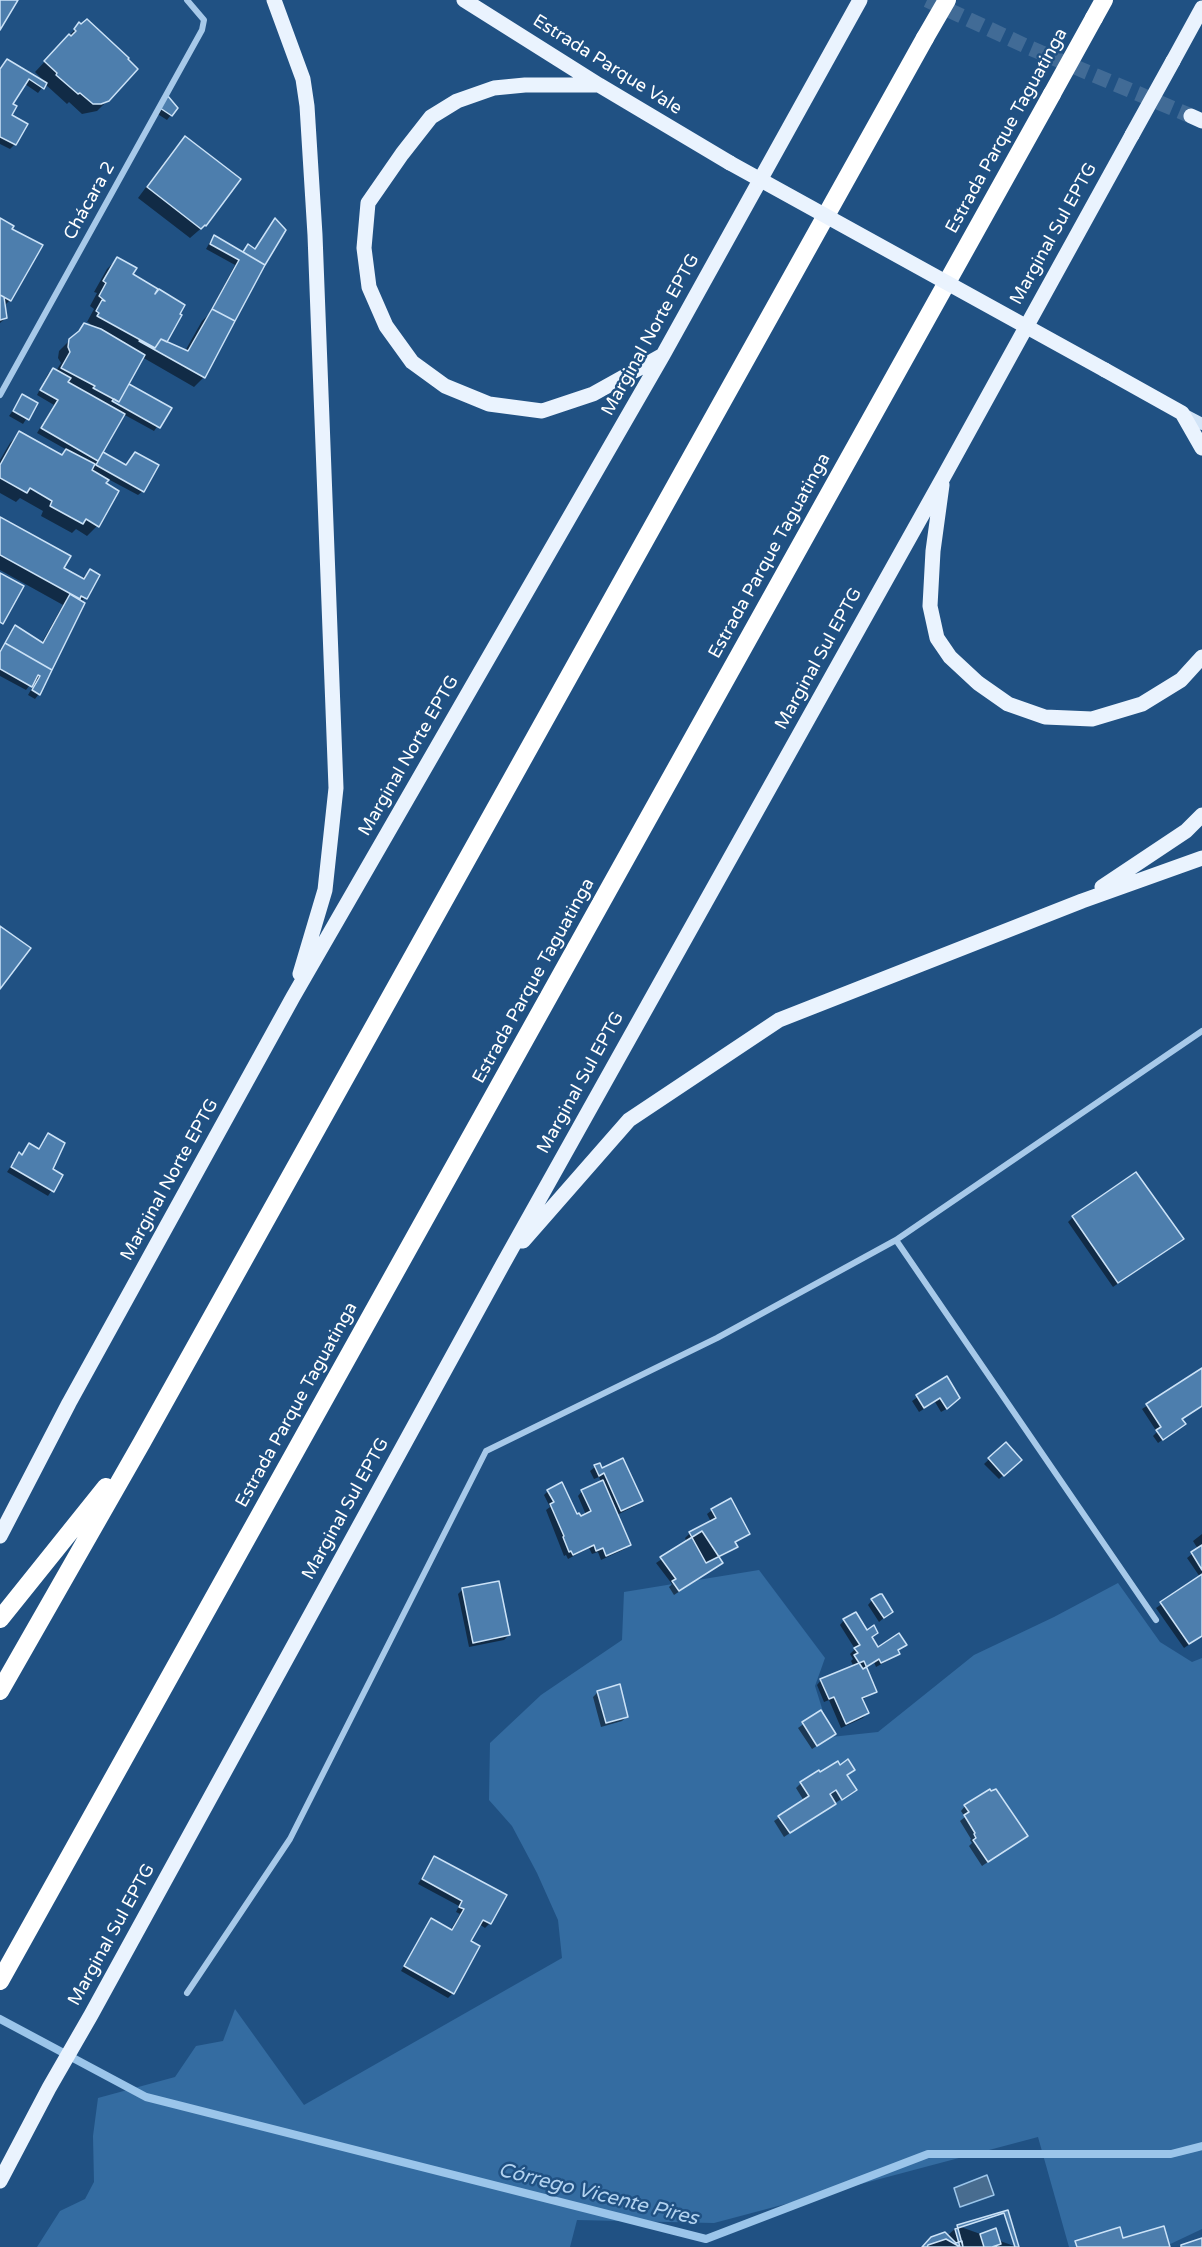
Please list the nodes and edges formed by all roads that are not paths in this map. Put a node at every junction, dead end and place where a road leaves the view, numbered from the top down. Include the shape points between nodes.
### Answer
1 (188, 0) edge
2 (274, 0) edge
3 (464, 0) edge
4 (946, 0) edge
5 (1104, 0) edge
6 (858, 3) edge
7 (1202, 8) edge
8 (599, 85) junction
9 (663, 355) junction
10 (0, 395) edge
11 (1182, 413) junction
12 (1202, 424) edge
13 (1202, 448) edge
14 (944, 476) junction
15 (1202, 657) edge
16 (1202, 815) edge
17 (1202, 858) edge
18 (1082, 901) junction
19 (293, 997) junction
20 (1202, 1031) edge
21 (896, 1240) junction
22 (503, 1264) junction
23 (141, 1444) junction
24 (0, 1536) edge
25 (0, 1618) edge
26 (1156, 1620) dead end
27 (0, 1691) edge
28 (0, 1981) edge
29 (187, 1993) dead end
30 (0, 2181) edge

1 - 10 street, Chácara 2 via 204,20 201,30
2 - 19 main road via 303,79 307,106 336,788 325,890
3 - 8 main road, Estrada Parque Vale
4 - 23 highway, bridge
5 - 28 highway, Estrada Parque Taguatinga, bridge
6 - 9 main road, Marginal Norte EPTG
7 - 14 main road, Marginal Sul EPTG, bridge
8 - 9 main road via 494,88 457,100 431,117 368,203 364,248 369,287 386,326 412,362 445,386 489,404 542,411 593,394
8 - 11 main road, Estrada Parque Vale, bridge via 730,163
9 - 19 main road, Marginal Norte EPTG
11 - 12 main road
11 - 13 main road
14 - 15 main road via 930,606 937,638 950,657 978,683 1008,704 1045,717 1092,719 1142,704 1181,680
14 - 22 main road, Marginal Sul EPTG
16 - 18 main road via 1186,831
17 - 18 main road
18 - 22 main road via 779,1020 629,1120
19 - 24 main road, Marginal Norte EPTG
20 - 21 street
21 - 26 street
21 - 29 street via 717,1338 486,1451 290,1839
22 - 30 main road, Marginal Sul EPTG
23 - 25 highway
23 - 27 highway

